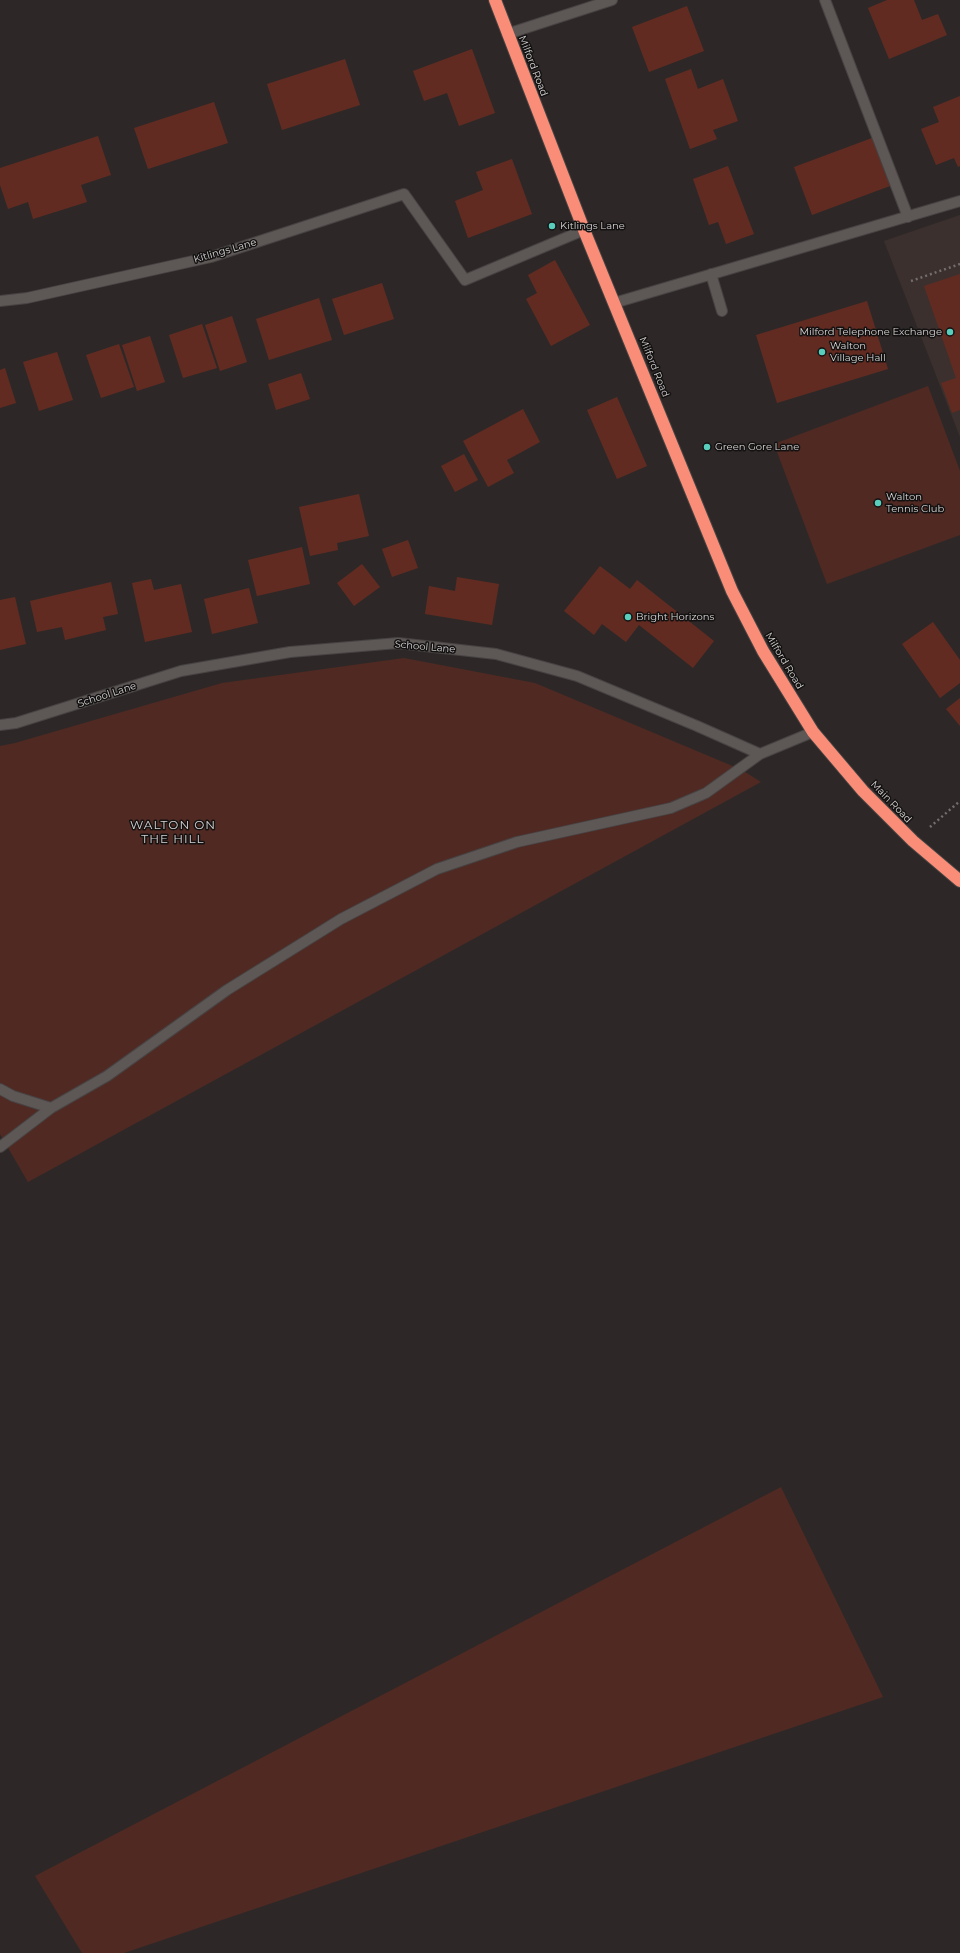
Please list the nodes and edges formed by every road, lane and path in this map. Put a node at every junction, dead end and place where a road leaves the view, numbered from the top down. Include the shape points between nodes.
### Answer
1 (495, 0) edge
2 (612, 0) edge
3 (824, 0) edge
4 (507, 34) junction
5 (960, 201) edge
6 (908, 217) junction
7 (584, 230) junction
8 (960, 264) edge
9 (711, 274) junction
10 (911, 281) dead end
11 (0, 301) edge
12 (614, 303) junction
13 (722, 311) dead end
14 (0, 725) edge
15 (813, 732) junction
16 (760, 754) junction
17 (960, 801) edge
18 (913, 841) junction
19 (960, 881) edge
20 (0, 1089) edge
21 (51, 1108) junction
22 (0, 1147) edge

1 - 4 highway, Milford Road
2 - 4 street
3 - 6 street
4 - 7 highway, Milford Road
5 - 6 street
6 - 9 street
7 - 11 street, Kitlings Lane via 465,280 404,194 211,257 27,298
7 - 12 highway, Milford Road
8 - 10 path
9 - 12 street
9 - 13 street
12 - 15 highway, Milford Road via 732,591 763,651
14 - 16 street, School Lane via 16,723 181,671 290,652 398,642 496,654 577,676
15 - 16 street
15 - 18 highway, Main Road via 863,791
16 - 21 street via 706,793 671,808 517,842 437,869 341,919 227,990 107,1076
17 - 18 path
18 - 19 highway, Main Road
20 - 21 street via 13,1096
21 - 22 street

